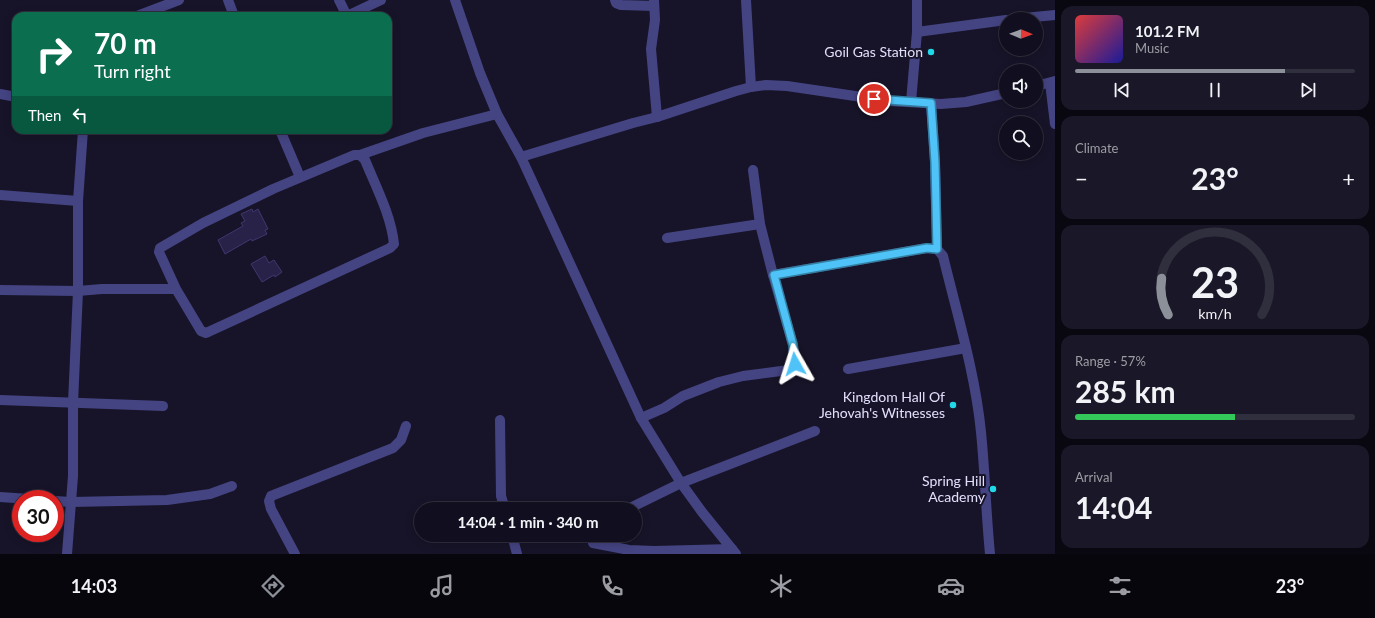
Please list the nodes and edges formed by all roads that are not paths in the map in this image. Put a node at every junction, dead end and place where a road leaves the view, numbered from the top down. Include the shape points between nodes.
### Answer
1 (179, 0) edge
2 (228, 0) edge
3 (339, 0) edge
4 (381, 0) edge
5 (455, 0) edge
6 (615, 0) edge
7 (746, 0) edge
8 (917, 0) edge
9 (654, 3) edge
10 (148, 12) edge
11 (232, 12) edge
12 (345, 12) edge
13 (356, 12) edge
14 (1055, 15) edge
15 (1043, 16) edge
16 (999, 21) edge
17 (917, 32) junction
18 (1052, 82) edge
19 (751, 87) junction
20 (0, 94) edge
21 (999, 95) edge
22 (12, 96) edge
23 (911, 102) junction
24 (931, 103) junction
25 (497, 114) junction
26 (657, 117) junction
27 (1055, 124) edge
28 (83, 134) edge
29 (282, 134) edge
30 (360, 155) junction
31 (521, 157) junction
32 (753, 170) dead end
33 (300, 177) junction
34 (0, 195) edge
35 (78, 201) junction
36 (760, 224) junction
37 (667, 238) dead end
38 (937, 249) junction
39 (774, 275) junction
40 (176, 289) junction
41 (0, 290) edge
42 (78, 291) junction
43 (966, 348) junction
44 (848, 369) dead end
45 (0, 400) edge
46 (73, 403) junction
47 (163, 406) dead end
48 (641, 418) junction
49 (500, 420) dead end
50 (406, 426) dead end
51 (815, 431) dead end
52 (681, 483) junction
53 (232, 486) dead end
54 (0, 497) edge
55 (12, 498) edge
56 (64, 502) edge
57 (71, 502) junction
58 (503, 502) edge
59 (642, 502) edge
60 (514, 542) edge
61 (593, 543) dead end
62 (734, 552) edge
63 (67, 554) edge
64 (295, 554) edge
65 (517, 554) edge
66 (990, 554) edge

1 - 10 street
2 - 11 street
3 - 12 street
4 - 13 street
5 - 25 street
6 - 9 street via 621,5
7 - 19 street
8 - 17 street
9 - 26 street via 655,20 651,49
14 - 15 street
16 - 17 street
17 - 23 street
18 - 27 street
19 - 23 street via 787,86
19 - 26 street
20 - 22 street
21 - 24 street via 966,102
23 - 24 street
24 - 38 street
25 - 30 street via 424,133
25 - 31 street
26 - 31 street
28 - 35 street
29 - 33 street
30 - 33 street via 354,155
30 - 40 street via 365,160 384,206 394,244 390,248 206,333 201,331
31 - 48 street
32 - 36 street
33 - 40 street via 203,223 160,248 159,252
34 - 35 street
35 - 42 street
36 - 37 street
36 - 39 street
38 - 39 street via 927,248
38 - 43 street via 943,256
39 - 48 street via 793,345 793,368 719,382 683,396
40 - 42 street
41 - 42 street
42 - 46 street
43 - 44 street
43 - 66 street via 981,432
45 - 46 street
46 - 47 street
46 - 57 street
48 - 52 street
49 - 58 street
50 - 64 street via 401,440 393,448 272,496 269,501 271,509
51 - 52 street
52 - 59 street
52 - 62 street
53 - 57 street via 210,494 167,500
54 - 55 street
56 - 57 street
57 - 63 street
60 - 65 street
61 - 62 street via 629,550

